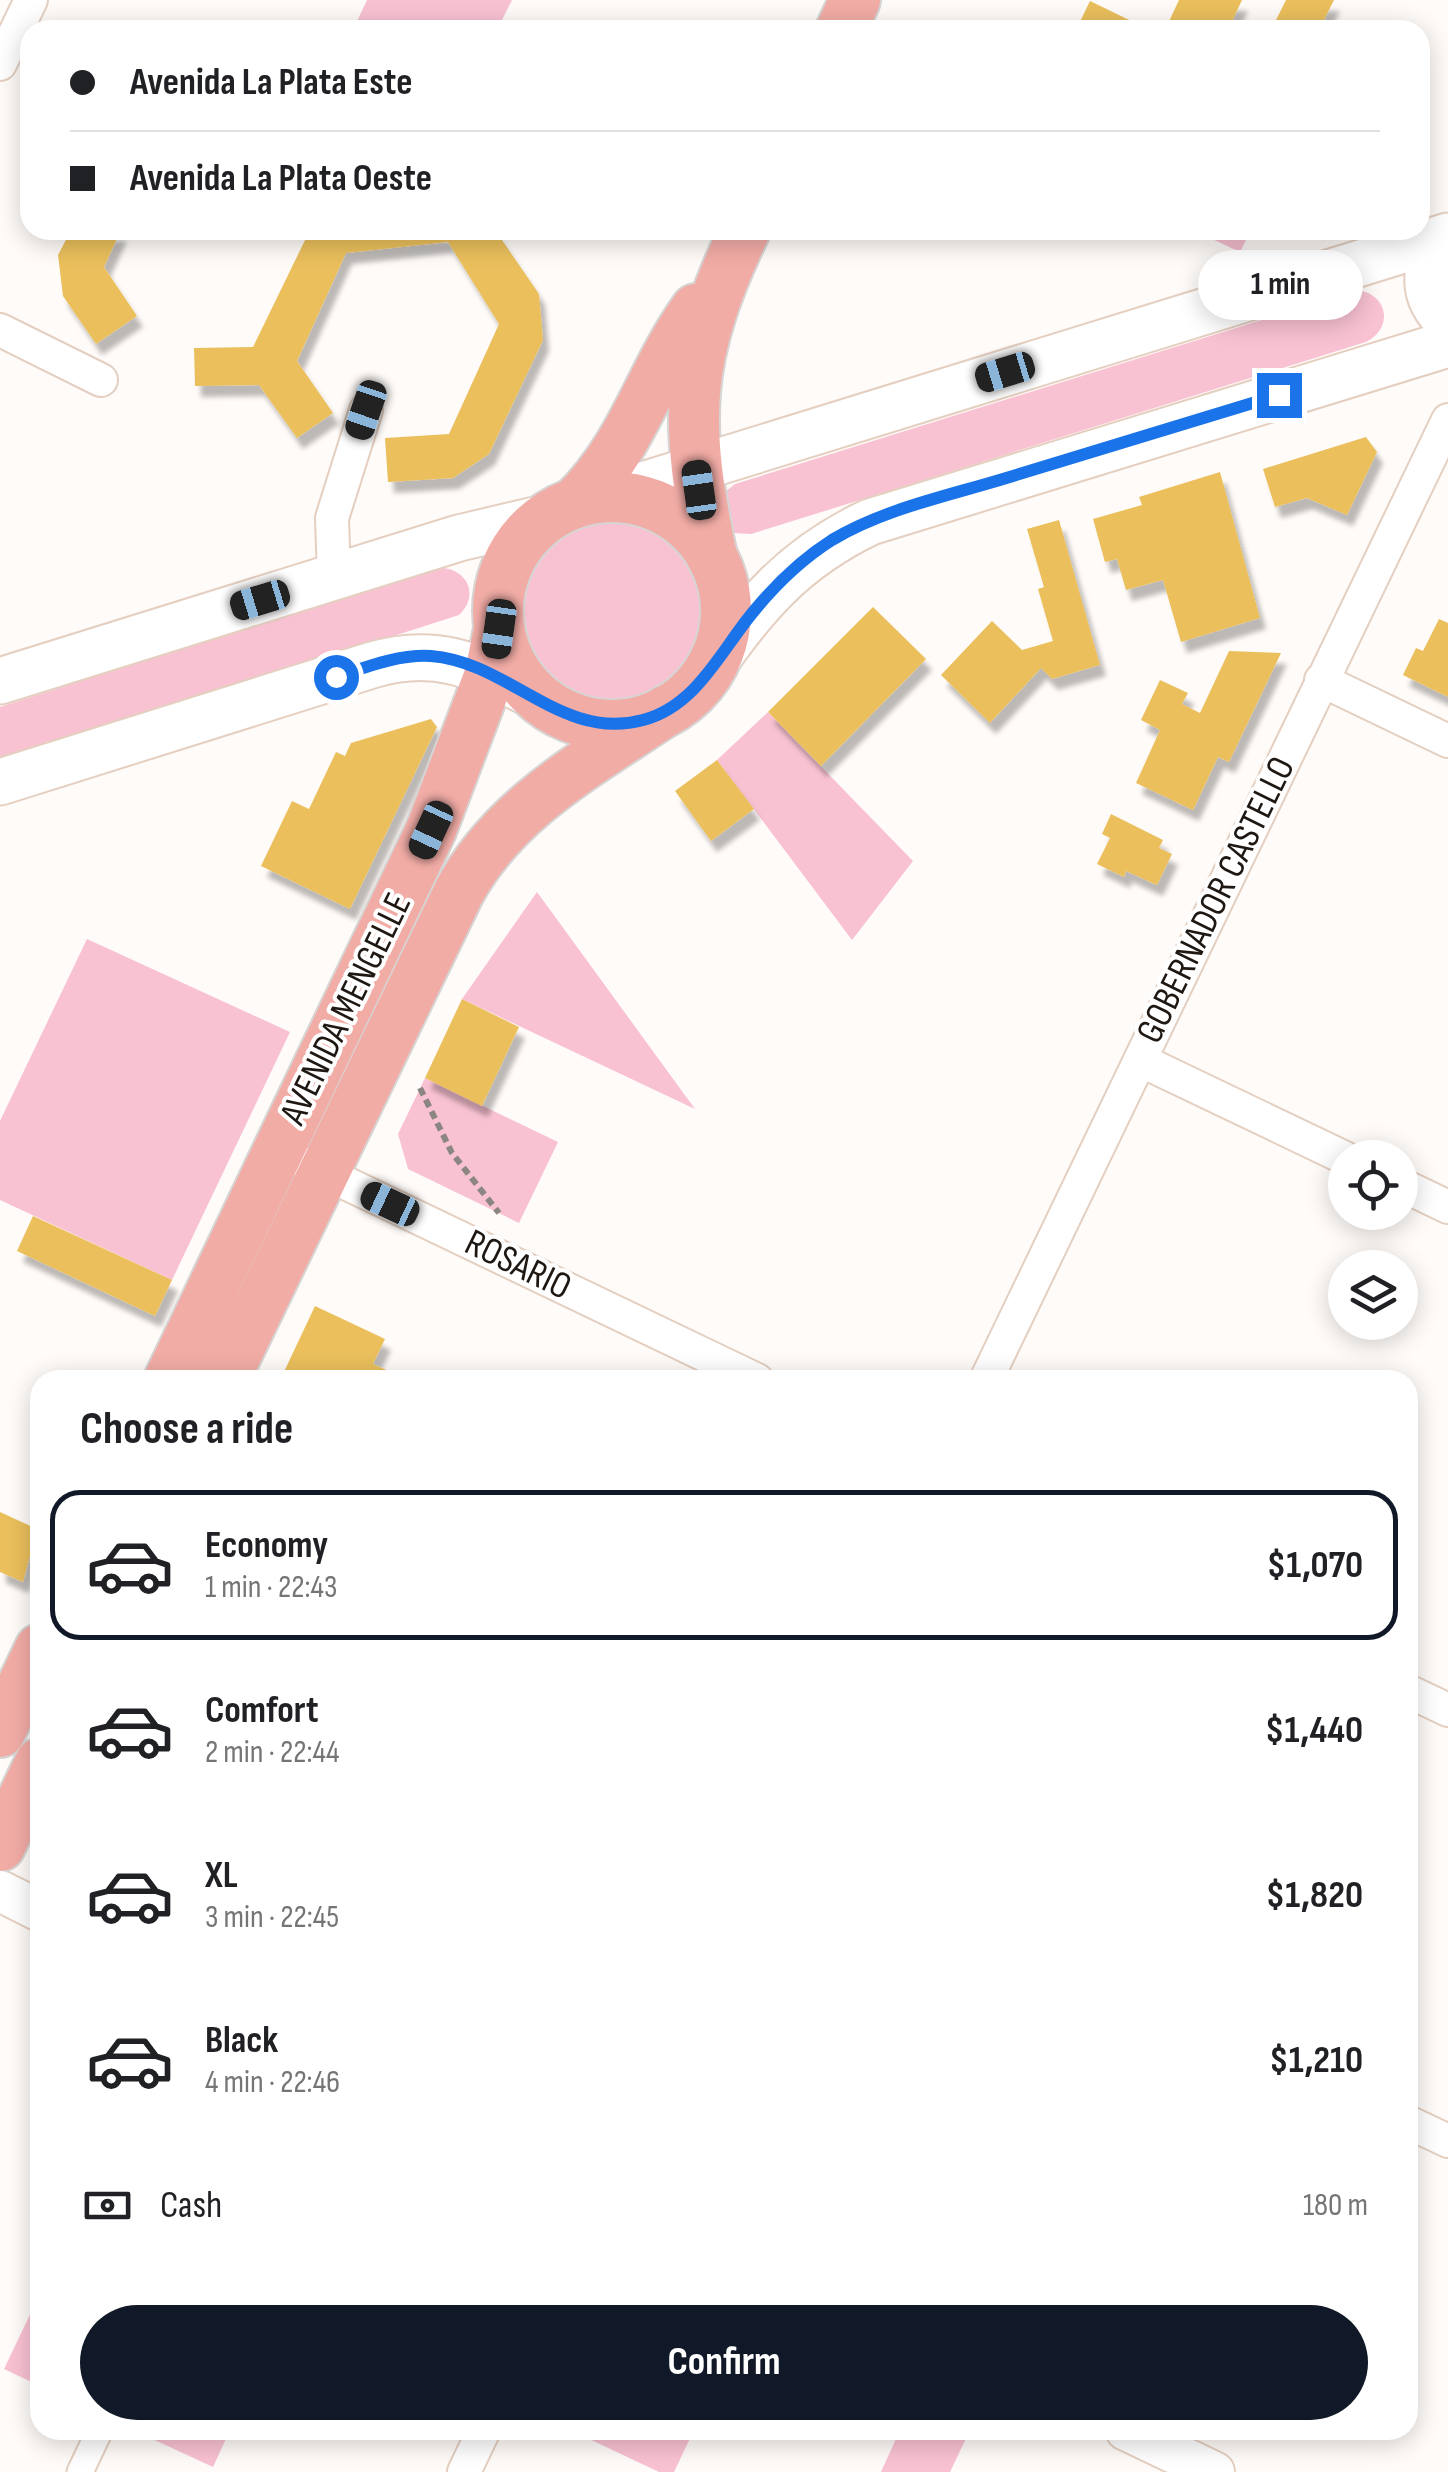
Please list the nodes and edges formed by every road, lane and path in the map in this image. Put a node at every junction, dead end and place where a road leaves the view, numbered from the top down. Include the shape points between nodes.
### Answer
1 (20, 23) edge
2 (0, 64) edge
3 (1448, 238) edge
4 (735, 250) edge
5 (1448, 321) edge
6 (0, 330) edge
7 (1448, 344) edge
8 (101, 380) dead end
9 (366, 410) dead end
10 (1448, 420) edge
11 (696, 468) junction
12 (574, 506) junction
13 (712, 557) junction
14 (334, 577) junction
15 (494, 651) junction
16 (1322, 680) junction
17 (0, 681) edge
18 (685, 694) junction
19 (1448, 741) edge
20 (2, 784) edge
21 (1140, 1060) junction
22 (420, 1088) dead end
23 (278, 1150) junction
24 (1328, 1150) edge
25 (324, 1173) junction
26 (1418, 1193) edge
27 (1448, 1207) edge
28 (499, 1213) dead end
29 (174, 1370) edge
30 (229, 1370) edge
31 (736, 1370) edge
32 (991, 1370) edge
33 (30, 1670) edge
34 (1418, 1696) edge
35 (1448, 1710) edge
36 (0, 1732) edge
37 (30, 1783) edge
38 (0, 1846) edge
39 (0, 1892) edge
40 (30, 1906) edge
41 (1418, 2127) edge
42 (1448, 2141) edge
43 (95, 2440) edge
44 (479, 2440) edge
45 (1147, 2440) edge
46 (80, 2472) edge
47 (464, 2472) edge
48 (1214, 2472) edge

1 - 2 street
3 - 5 main road via 1427,278 1435,309
3 - 11 main road
4 - 11 main road via 695,375
4 - 12 main road via 675,341 616,457
6 - 8 street
7 - 18 main road via 870,522 834,539 779,582
9 - 14 street via 332,518
10 - 16 street, GOBERNADOR CASTELLO
11 - 12 main road
11 - 13 main road
12 - 13 main road via 625,498 664,510
12 - 14 main road
12 - 15 main road via 520,544 507,566
13 - 18 main road via 726,612 720,648
14 - 17 main road
15 - 18 main road via 538,697 573,718 602,724 642,720
15 - 20 main road via 389,660
15 - 23 main road, AVENIDA MENGELLE via 436,819
16 - 19 street
16 - 21 street, GOBERNADOR CASTELLO
18 - 25 main road, AVENIDA MENGELLE via 541,795 480,855
21 - 24 street
21 - 32 street, GOBERNADOR CASTELLO
22 - 28 path via 452,1152
23 - 25 street, ROSARIO
23 - 29 main road, AVENIDA MENGELLE
25 - 30 main road, AVENIDA MENGELLE
25 - 31 street, ROSARIO
26 - 27 street
33 - 36 main road
34 - 35 street
37 - 38 main road
39 - 40 street
41 - 42 street
43 - 46 street
44 - 47 street
45 - 48 street

